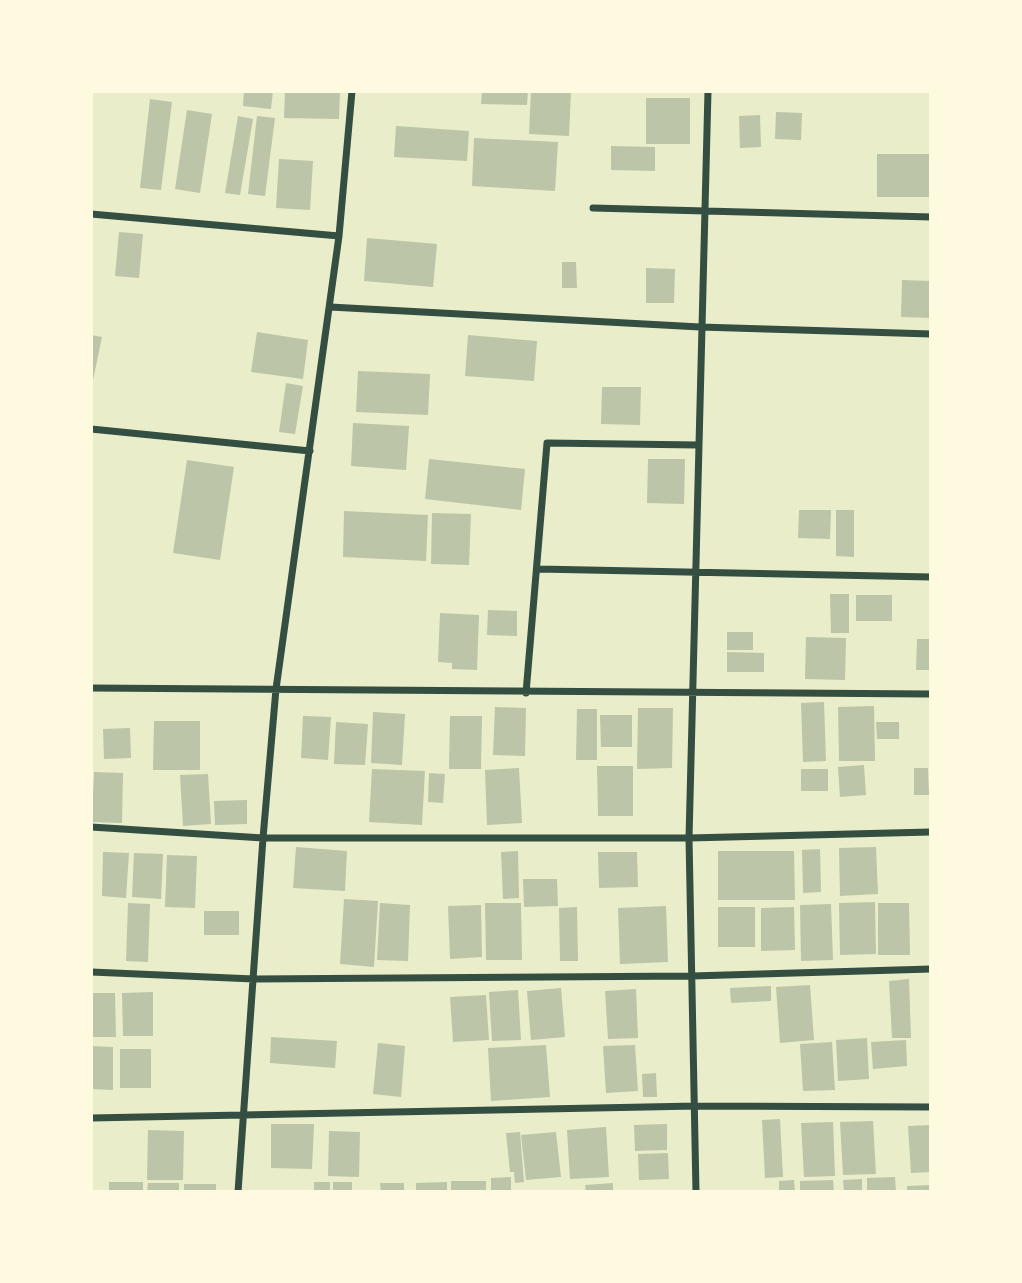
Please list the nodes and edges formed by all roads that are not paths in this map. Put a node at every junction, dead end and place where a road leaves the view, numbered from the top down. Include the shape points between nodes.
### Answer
1 (352, 91) edge
2 (708, 91) edge
3 (593, 208) dead end
4 (703, 209) junction
5 (91, 214) edge
6 (931, 217) edge
7 (339, 236) junction
8 (330, 307) junction
9 (701, 327) junction
10 (931, 334) edge
11 (91, 429) edge
12 (698, 445) junction
13 (310, 451) junction
14 (538, 569) junction
15 (698, 573) junction
16 (931, 577) edge
17 (91, 688) edge
18 (276, 690) junction
19 (526, 693) junction
20 (692, 693) junction
21 (931, 694) edge
22 (91, 827) edge
23 (931, 832) edge
24 (262, 838) junction
25 (689, 838) junction
26 (931, 969) edge
27 (91, 972) edge
28 (692, 976) junction
29 (254, 979) junction
30 (696, 1106) junction
31 (931, 1107) edge
32 (243, 1116) junction
33 (91, 1118) edge
34 (239, 1192) edge
35 (696, 1192) edge

1 - 7 street
2 - 4 street
3 - 4 street
4 - 6 street
4 - 9 street
5 - 7 street
7 - 8 street
8 - 9 street
8 - 13 street
9 - 10 street
9 - 12 street
11 - 13 street
12 - 14 street via 547,443
12 - 15 street
13 - 18 street
14 - 15 street
14 - 19 street
15 - 16 street
15 - 20 street
17 - 18 street
18 - 19 street
18 - 24 street
19 - 20 street
20 - 21 street
20 - 25 street
22 - 24 street
23 - 25 street
24 - 25 street
24 - 29 street
25 - 28 street
26 - 28 street
27 - 29 street
28 - 29 street
28 - 30 street
29 - 32 street
30 - 31 street
30 - 32 street
30 - 35 street
32 - 33 street
32 - 34 street

